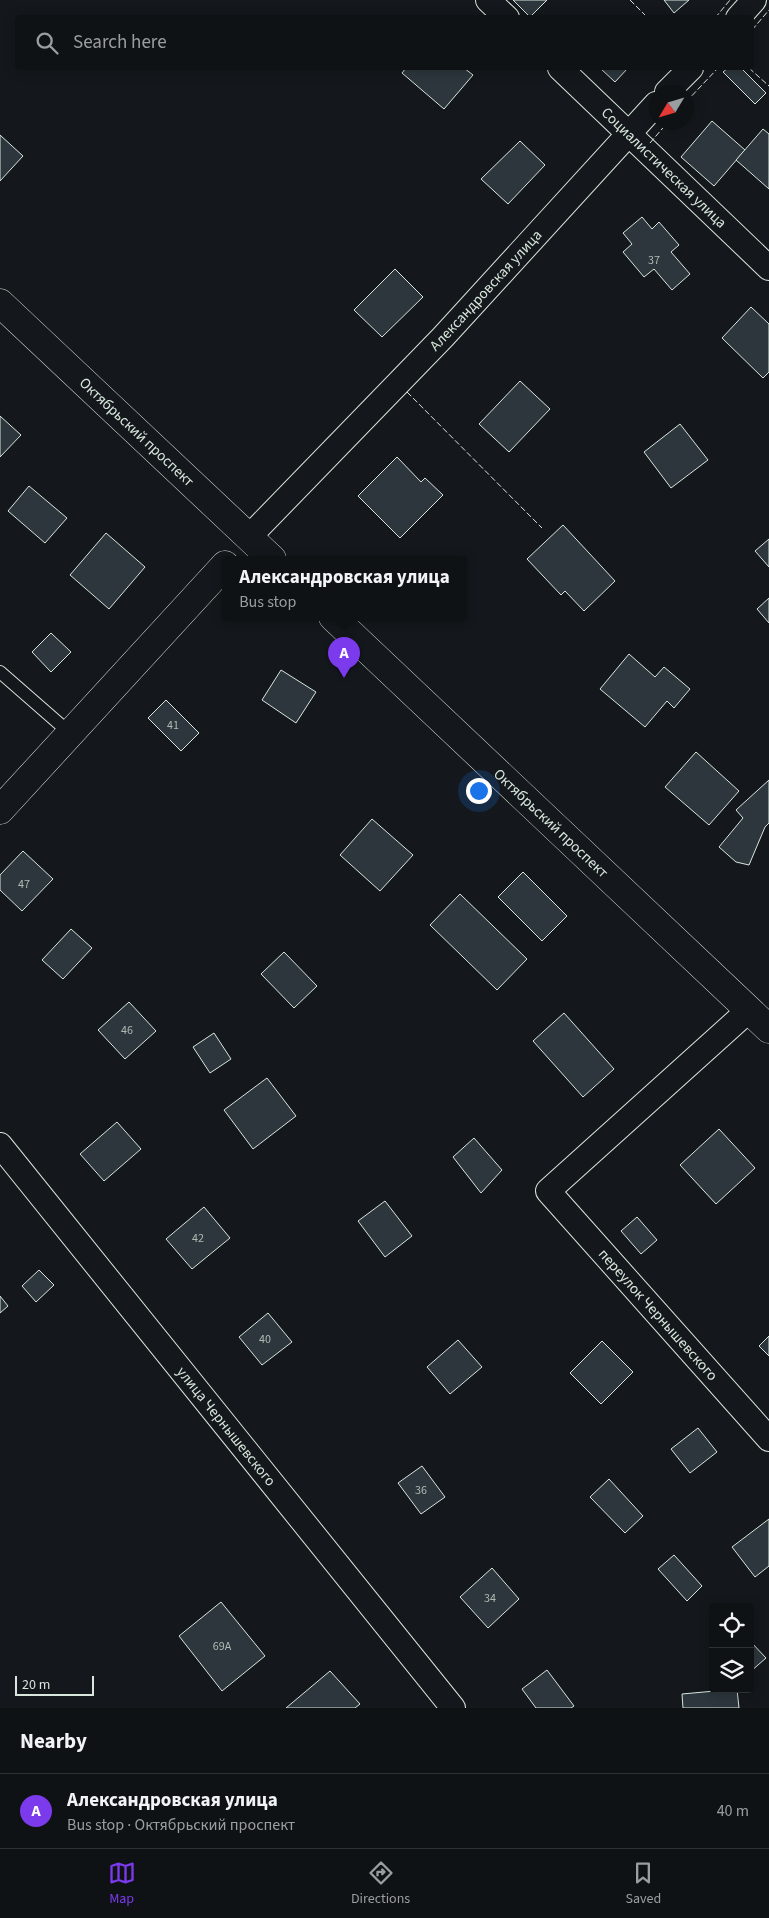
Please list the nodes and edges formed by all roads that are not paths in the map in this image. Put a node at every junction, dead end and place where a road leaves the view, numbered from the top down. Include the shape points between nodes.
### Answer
1 (488, 0) edge
2 (754, 0) edge
3 (504, 15) edge
4 (741, 15) edge
5 (562, 70) edge
6 (689, 70) edge
7 (675, 85) edge
8 (649, 112) edge
9 (629, 133) junction
10 (769, 268) edge
11 (0, 303) edge
12 (249, 538) junction
13 (233, 556) edge
14 (269, 556) edge
15 (222, 568) edge
16 (337, 621) edge
17 (0, 672) edge
18 (71, 734) junction
19 (0, 810) edge
20 (749, 1010) junction
21 (769, 1029) edge
22 (0, 1145) edge
23 (769, 1439) edge
24 (453, 1708) edge

1 - 3 street
2 - 4 street
5 - 9 street, Социалистическая улица
6 - 7 street
8 - 9 street, Александровская улица
9 - 10 street, Социалистическая улица
9 - 12 street, Александровская улица via 443,337
11 - 12 street, Октябрьский проспект
12 - 13 street, Александровская улица
12 - 14 street, Октябрьский проспект
15 - 18 street
16 - 20 street, Октябрьский проспект
17 - 18 lane
18 - 19 street
20 - 21 street, Октябрьский проспект
20 - 23 street, переулок Чернышевского via 548,1191
22 - 24 street, улица Чернышевского

